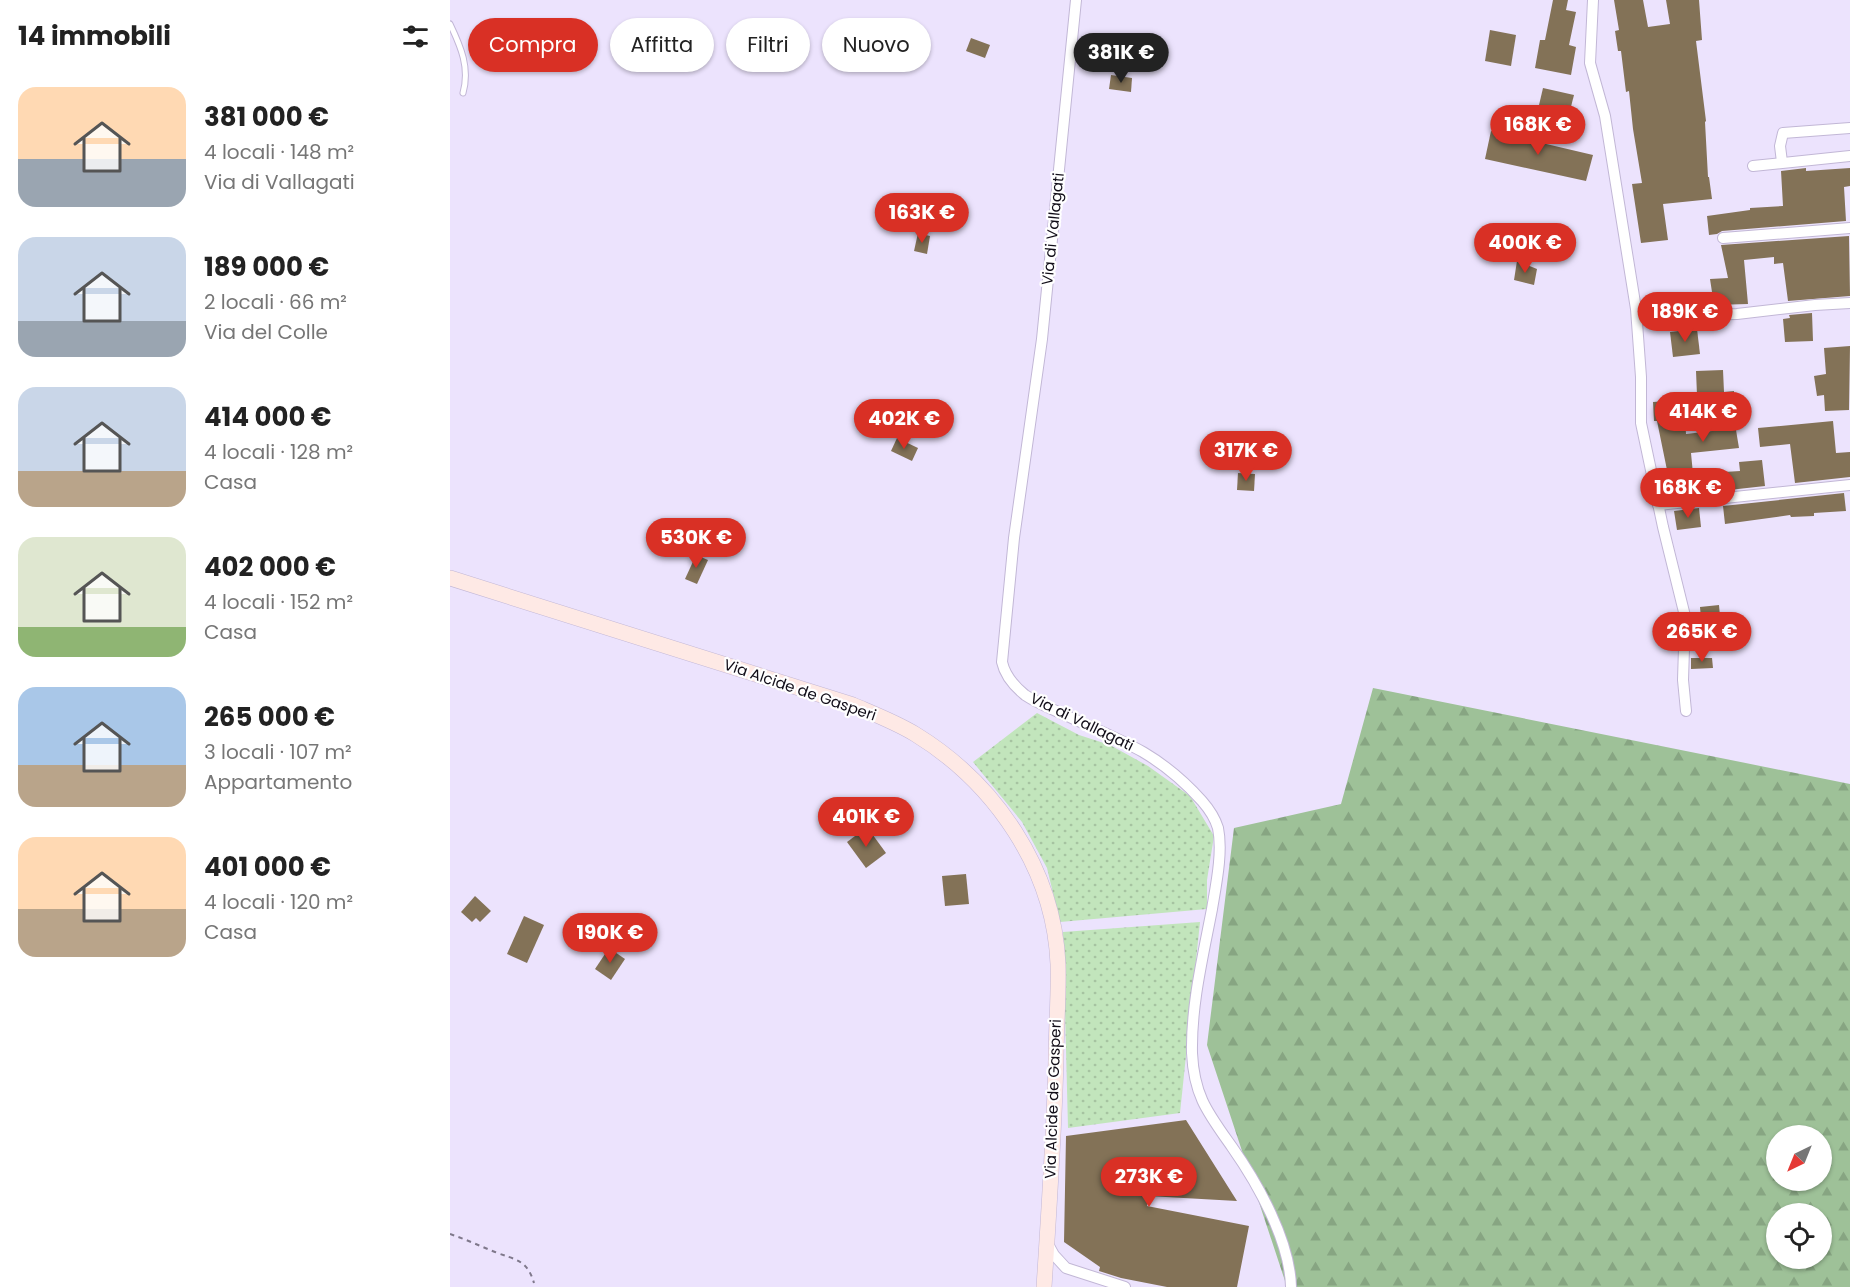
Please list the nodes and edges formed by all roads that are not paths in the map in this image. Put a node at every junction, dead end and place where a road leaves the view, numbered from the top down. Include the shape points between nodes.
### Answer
1 (1077, 0) edge
2 (1593, 0) edge
3 (450, 24) edge
4 (463, 93) dead end
5 (1850, 128) edge
6 (1850, 156) edge
7 (1782, 162) junction
8 (1753, 166) dead end
9 (1850, 228) edge
10 (1723, 238) dead end
11 (1850, 303) edge
12 (1694, 315) dead end
13 (1850, 485) edge
14 (1658, 505) junction
15 (450, 578) edge
16 (1686, 711) dead end
17 (1047, 1240) junction
18 (1066, 1268) junction
19 (1045, 1286) edge
20 (1125, 1287) edge
21 (1291, 1287) edge

1 - 21 street, Via di Vallagati via 1042,339 1014,538 1002,662 1009,680 1025,695 1156,760 1200,799 1213,816 1219,848 1197,988 1192,1044 1194,1077 1209,1114 1258,1190 1281,1239
2 - 14 street via 1590,63 1605,116 1636,309 1641,423
3 - 4 lane via 466,66
5 - 7 street via 1783,133
6 - 7 street
7 - 8 street
9 - 10 street
11 - 12 street
13 - 14 street
14 - 16 street via 1685,616
15 - 17 street, Via Alcide de Gasperi via 853,705 914,733 951,759 981,788 1015,832 1036,869 1056,944 1055,1091
17 - 18 street
17 - 19 street, Via Alcide de Gasperi
18 - 19 street via 1054,1273
18 - 20 street

